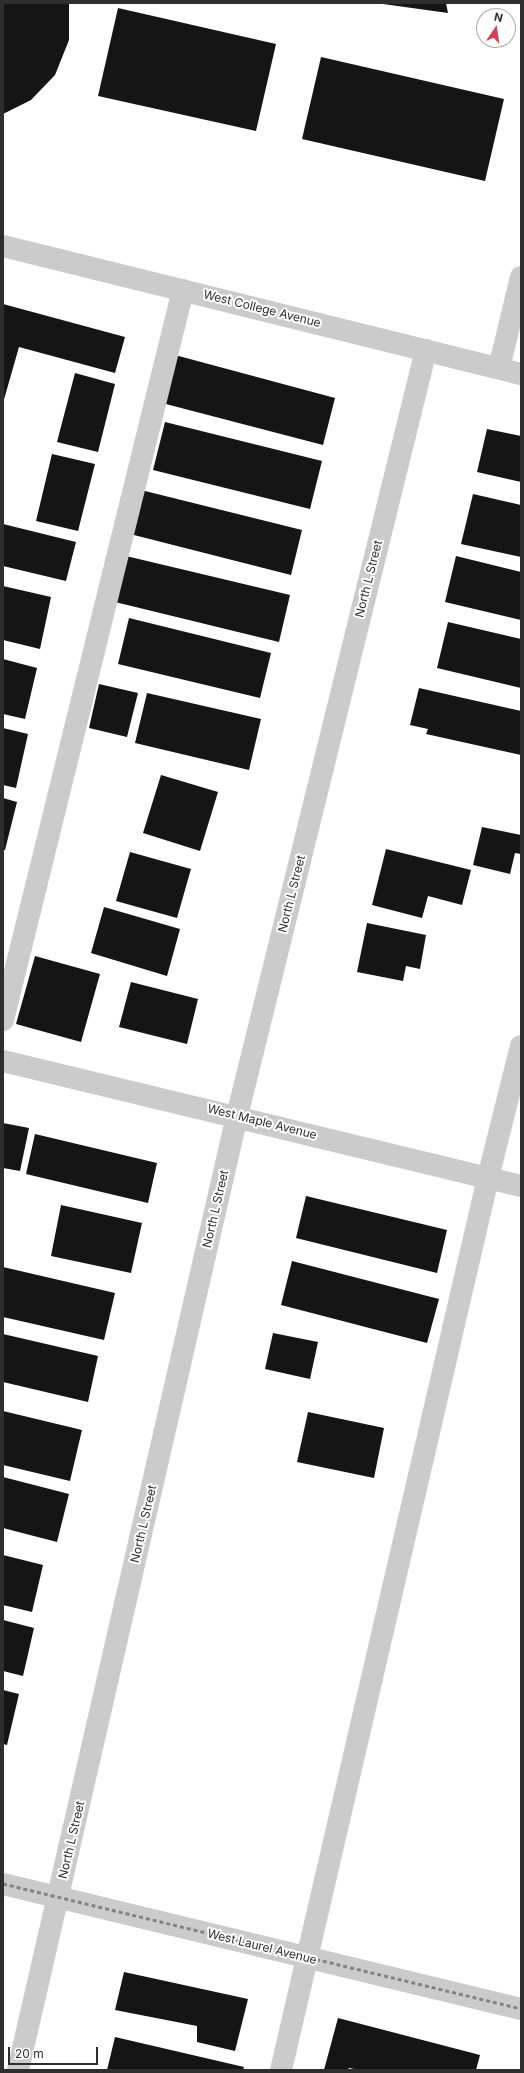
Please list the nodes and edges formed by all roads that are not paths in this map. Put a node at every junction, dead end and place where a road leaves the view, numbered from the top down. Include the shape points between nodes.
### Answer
1 (3, 246) edge
2 (521, 277) edge
3 (183, 290) junction
4 (426, 350) junction
5 (498, 368) junction
6 (521, 374) edge
7 (3, 1020) edge
8 (521, 1046) edge
9 (3, 1061) edge
10 (238, 1116) junction
11 (488, 1178) junction
12 (521, 1186) edge
13 (3, 1884) edge
14 (59, 1898) junction
15 (307, 1958) junction
16 (521, 2009) edge
17 (18, 2070) edge
18 (281, 2070) edge

1 - 3 street, West College Avenue
2 - 5 street
3 - 4 street, West College Avenue
3 - 7 street
4 - 5 street, West College Avenue
4 - 10 street, North L Street
5 - 6 street, West College Avenue
8 - 11 street
9 - 10 street, West Maple Avenue
10 - 11 street, West Maple Avenue
10 - 14 street, North L Street
11 - 12 street, West Maple Avenue
11 - 15 street
13 - 14 street, West Laurel Avenue
14 - 15 street, West Laurel Avenue
14 - 17 street, North L Street
15 - 16 street, West Laurel Avenue
15 - 18 street

